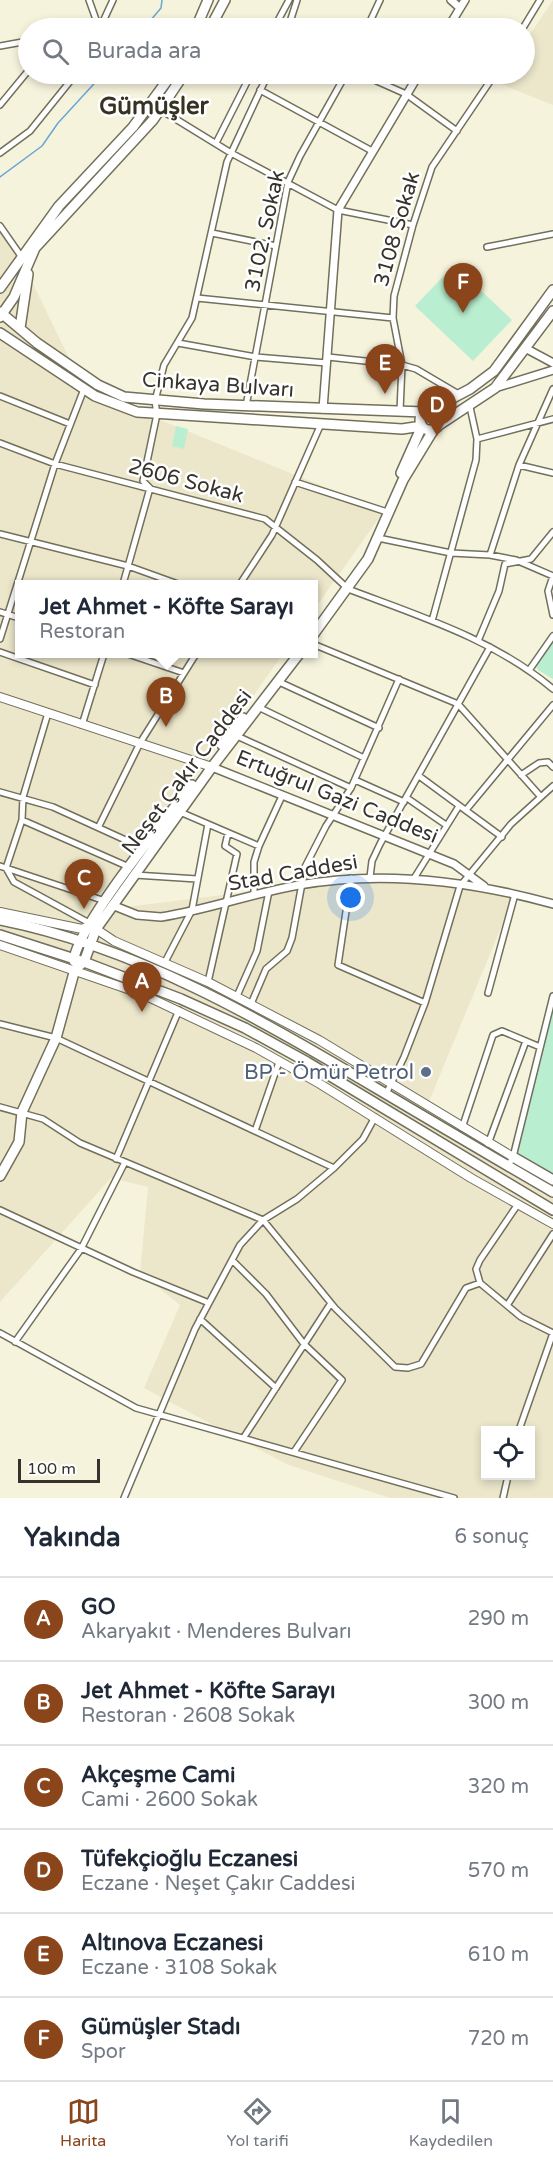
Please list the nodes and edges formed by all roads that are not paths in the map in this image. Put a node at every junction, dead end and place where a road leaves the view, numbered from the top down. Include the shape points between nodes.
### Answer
1 (88, 0) edge
2 (113, 0) edge
3 (208, 0) edge
4 (225, 0) edge
5 (280, 0) edge
6 (289, 0) edge
7 (297, 0) edge
8 (380, 0) edge
9 (451, 0) edge
10 (465, 0) edge
11 (540, 0) edge
12 (285, 8) junction
13 (460, 8) junction
14 (95, 18) edge
15 (104, 18) edge
16 (200, 18) edge
17 (215, 18) edge
18 (280, 18) edge
19 (291, 18) edge
20 (372, 18) edge
21 (454, 18) edge
22 (530, 18) edge
23 (18, 43) edge
24 (0, 46) edge
25 (18, 83) edge
26 (68, 84) edge
27 (165, 84) edge
28 (178, 84) edge
29 (247, 84) edge
30 (264, 84) edge
31 (340, 84) edge
32 (384, 84) edge
33 (412, 84) edge
34 (488, 84) edge
35 (261, 90) junction
36 (406, 94) junction
37 (0, 105) edge
38 (161, 110) junction
39 (319, 122) junction
40 (457, 131) junction
41 (216, 143) junction
42 (372, 151) junction
43 (0, 153) edge
44 (231, 153) junction
45 (288, 183) junction
46 (338, 210) junction
47 (413, 225) junction
48 (0, 226) edge
49 (212, 233) junction
50 (553, 234) edge
51 (276, 246) junction
52 (487, 247) dead end
53 (26, 260) junction
54 (0, 288) edge
55 (553, 291) edge
56 (197, 298) junction
57 (266, 303) junction
58 (553, 311) edge
59 (331, 312) junction
60 (1, 314) edge
61 (393, 318) junction
62 (20, 328) junction
63 (0, 333) edge
64 (178, 343) junction
65 (525, 348) junction
66 (255, 357) junction
67 (327, 360) junction
68 (553, 363) edge
69 (402, 365) junction
70 (553, 370) edge
71 (495, 388) junction
72 (84, 389) junction
73 (553, 389) edge
74 (460, 394) junction
75 (0, 396) edge
76 (155, 401) junction
77 (246, 406) junction
78 (470, 407) junction
79 (323, 409) junction
80 (427, 411) junction
81 (400, 413) junction
82 (157, 414) junction
83 (553, 419) edge
84 (537, 423) junction
85 (70, 424) junction
86 (321, 424) junction
87 (422, 426) junction
88 (436, 427) junction
89 (477, 439) junction
90 (0, 442) edge
91 (55, 464) junction
92 (519, 465) junction
93 (553, 473) edge
94 (295, 482) junction
95 (150, 488) junction
96 (384, 511) junction
97 (274, 526) junction
98 (553, 532) edge
99 (0, 534) edge
100 (378, 538) junction
101 (32, 540) junction
102 (451, 553) junction
103 (490, 555) junction
104 (520, 561) junction
105 (128, 566) junction
106 (553, 576) edge
107 (19, 580) edge
108 (124, 580) edge
109 (165, 580) edge
110 (243, 580) edge
111 (346, 588) junction
112 (15, 592) edge
113 (0, 612) edge
114 (8, 614) junction
115 (553, 615) edge
116 (15, 617) edge
117 (318, 620) edge
118 (432, 621) junction
119 (318, 628) edge
120 (553, 636) edge
121 (0, 639) edge
122 (478, 641) junction
123 (318, 646) edge
124 (490, 647) junction
125 (0, 652) edge
126 (15, 657) edge
127 (17, 658) edge
128 (103, 658) edge
129 (140, 658) edge
130 (193, 658) edge
131 (289, 658) edge
132 (290, 658) edge
133 (530, 669) junction
134 (184, 673) junction
135 (399, 679) junction
136 (277, 681) junction
137 (95, 685) junction
138 (553, 688) edge
139 (0, 697) edge
140 (458, 704) junction
141 (553, 705) edge
142 (258, 707) junction
143 (48, 713) junction
144 (82, 724) junction
145 (379, 728) junction
146 (237, 736) junction
147 (140, 743) junction
148 (364, 758) junction
149 (508, 762) junction
150 (210, 766) junction
151 (553, 767) edge
152 (521, 775) junction
153 (419, 776) junction
154 (355, 780) junction
155 (553, 786) edge
156 (351, 788) junction
157 (0, 792) edge
158 (282, 796) junction
159 (23, 797) junction
160 (541, 797) junction
161 (406, 800) junction
162 (459, 806) junction
163 (466, 810) junction
164 (180, 812) junction
165 (335, 814) junction
166 (22, 820) junction
167 (208, 825) junction
168 (446, 825) junction
169 (99, 826) junction
170 (228, 833) junction
171 (385, 834) junction
172 (502, 837) junction
173 (259, 846) junction
174 (143, 848) junction
175 (429, 853) junction
176 (3, 867) edge
177 (131, 871) junction
178 (471, 874) junction
179 (370, 877) junction
180 (351, 878) junction
181 (196, 879) junction
182 (413, 880) junction
183 (300, 885) junction
184 (460, 886) junction
185 (484, 886) junction
186 (269, 891) junction
187 (515, 894) junction
188 (254, 895) junction
189 (227, 902) junction
190 (109, 903) junction
191 (553, 904) edge
192 (192, 910) junction
193 (0, 912) edge
194 (0, 920) edge
195 (94, 926) junction
196 (0, 935) edge
197 (80, 940) junction
198 (0, 945) edge
199 (92, 945) junction
200 (74, 958) junction
201 (84, 962) junction
202 (165, 962) junction
203 (75, 969) junction
204 (208, 982) junction
205 (488, 993) dead end
206 (237, 996) junction
207 (553, 996) edge
208 (425, 1003) junction
209 (251, 1004) junction
210 (179, 1010) junction
211 (0, 1024) edge
212 (56, 1038) junction
213 (526, 1041) junction
214 (540, 1047) junction
215 (279, 1062) junction
216 (148, 1079) junction
217 (391, 1084) junction
218 (386, 1094) junction
219 (0, 1107) edge
220 (22, 1112) junction
221 (375, 1117) junction
222 (462, 1128) junction
223 (255, 1131) junction
224 (488, 1144) junction
225 (116, 1159) junction
226 (510, 1161) junction
227 (125, 1162) junction
228 (334, 1168) junction
229 (0, 1176) edge
230 (553, 1180) edge
231 (553, 1192) edge
232 (518, 1204) junction
233 (0, 1210) edge
234 (553, 1210) edge
235 (263, 1220) junction
236 (553, 1224) edge
237 (553, 1234) edge
238 (81, 1249) junction
239 (232, 1260) junction
240 (480, 1284) junction
241 (209, 1302) junction
242 (331, 1303) junction
243 (508, 1305) junction
244 (200, 1319) junction
245 (0, 1333) edge
246 (553, 1333) edge
247 (15, 1342) junction
248 (304, 1344) junction
249 (276, 1388) junction
250 (160, 1415) junction
251 (521, 1426) edge
252 (244, 1437) junction
253 (294, 1452) junction
254 (507, 1480) edge
255 (124, 1498) edge
256 (454, 1498) edge
257 (503, 1498) edge

1 - 14 street
2 - 15 street
3 - 16 main road
4 - 17 main road
5 - 12 street
6 - 12 street
7 - 19 street
8 - 20 street
9 - 13 street
10 - 13 street
11 - 22 street
12 - 18 street
13 - 21 street
23 - 24 street
25 - 37 street
26 - 43 street via 30,131
27 - 53 main road via 133,127 58,206
28 - 38 main road
29 - 41 street
30 - 35 street
31 - 39 street, 3102. Sokak
32 - 36 street
33 - 36 street
34 - 40 street, 3108 Sokak
35 - 39 street
35 - 44 street
36 - 40 street
36 - 42 street
38 - 41 street
38 - 53 main road
39 - 42 street
39 - 45 street, 3102. Sokak
40 - 47 street, 3108 Sokak via 432,167
41 - 44 street
42 - 46 street
44 - 45 street
44 - 49 street
45 - 46 street
45 - 51 street, 3102. Sokak
46 - 47 street
46 - 59 street
47 - 61 street, 3108 Sokak via 394,296
48 - 53 street
49 - 51 street
49 - 56 street
50 - 52 street
51 - 57 street, 3102. Sokak
53 - 54 main road
53 - 60 main road via 14,297
53 - 62 main road
55 - 74 main road, Cinkaya Bulvarı via 494,371
56 - 57 street
56 - 64 street via 192,318
57 - 59 street
57 - 66 street, 3102. Sokak
58 - 65 main road
59 - 61 street
59 - 67 street
60 - 62 main road, Cinkaya Bulvarı
61 - 69 street, 3108 Sokak
62 - 76 main road, Cinkaya Bulvarı via 98,385 124,397
63 - 72 main road, Cinkaya Bulvarı
64 - 66 street
64 - 76 street via 165,365
65 - 68 street
65 - 71 main road
66 - 67 street
66 - 77 street, 3102. Sokak
67 - 69 street
67 - 79 street
69 - 74 street
69 - 81 street, 3108 Sokak
70 - 71 street
71 - 78 main road
72 - 82 main road, Cinkaya Bulvarı via 118,406
72 - 85 street
73 - 84 street
74 - 80 main road, Cinkaya Bulvarı
75 - 85 street
76 - 77 main road, Cinkaya Bulvarı
76 - 82 street
77 - 79 main road, Cinkaya Bulvarı
78 - 88 main road
78 - 89 street
79 - 81 main road, Cinkaya Bulvarı
80 - 81 main road, Cinkaya Bulvarı
80 - 87 main road via 420,419
80 - 88 main road via 439,415
82 - 86 main road, Cinkaya Bulvarı
82 - 95 street via 143,481
83 - 84 street
84 - 89 street
84 - 92 street
85 - 91 street
86 - 87 main road, Cinkaya Bulvarı via 402,429
86 - 94 street
87 - 88 main road, Cinkaya Bulvarı
87 - 96 main road
88 - 100 main road via 403,480
89 - 102 street via 476,460
90 - 91 street, 2606 Sokak
91 - 95 street, 2606 Sokak
91 - 101 street
92 - 93 street
92 - 103 street
94 - 96 street
94 - 97 street
95 - 97 street, 2606 Sokak via 265,519
95 - 105 street
96 - 111 main road
97 - 110 street via 273,535
97 - 111 street, 2606 Sokak
98 - 104 street via 531,559
99 - 101 street
100 - 102 street
100 - 111 main road
101 - 105 street
101 - 107 street
102 - 103 street
102 - 118 street
103 - 104 street
104 - 106 street
104 - 122 street via 506,564 494,606
105 - 108 street
105 - 109 street
106 - 115 street via 548,591
111 - 117 main road
111 - 118 street, 2606 Sokak
111 - 119 main road
112 - 114 street
113 - 114 street
114 - 116 street
114 - 121 street
118 - 122 street, 2606 Sokak
120 - 133 street
122 - 124 street, 2606 Sokak
123 - 135 street
124 - 133 street, 2606 Sokak
124 - 140 street
125 - 126 street
127 - 137 street
128 - 137 street
129 - 134 street
130 - 134 street
131 - 150 main road, Neşet Çakır Caddesi
132 - 136 main road, Neşet Çakır Caddesi
133 - 138 street, 2606 Sokak
134 - 147 street
135 - 140 street
135 - 145 street
136 - 142 main road, Neşet Çakır Caddesi
136 - 145 street
137 - 144 street
139 - 143 main road, Ertuğrul Gazi Caddesi
140 - 149 street
140 - 153 street
141 - 149 street
142 - 146 main road, Neşet Çakır Caddesi
142 - 148 street
143 - 144 main road, Ertuğrul Gazi Caddesi
143 - 159 street
144 - 147 main road, Ertuğrul Gazi Caddesi
145 - 148 street
146 - 150 main road, Neşet Çakır Caddesi
146 - 156 street
147 - 150 main road, Ertuğrul Gazi Caddesi
147 - 169 street
148 - 154 street
149 - 152 street
149 - 163 street
150 - 158 street, Ertuğrul Gazi Caddesi
150 - 164 main road, Neşet Çakır Caddesi
150 - 174 main road, Neşet Çakır Caddesi
151 - 152 street via 548,762 539,763
152 - 160 street
153 - 161 street
153 - 162 street
154 - 156 street
154 - 161 street
155 - 160 street
156 - 165 street
157 - 159 street
158 - 165 street, Ertuğrul Gazi Caddesi
158 - 173 street
159 - 166 street
159 - 169 street
160 - 172 street
161 - 168 street
161 - 171 street
162 - 163 street
162 - 168 street
163 - 172 street
164 - 167 street
164 - 177 main road, Neşet Çakır Caddesi
165 - 171 street, Ertuğrul Gazi Caddesi
165 - 183 street via 305,867
166 - 176 street
166 - 177 street
167 - 170 street
167 - 181 street
168 - 175 street
169 - 174 street
170 - 173 street
170 - 189 street via 225,846 237,854
171 - 175 street, Ertuğrul Gazi Caddesi
171 - 179 street via 372,861
172 - 178 street
173 - 188 street via 254,862
174 - 177 main road, Neşet Çakır Caddesi
175 - 178 street, Ertuğrul Gazi Caddesi
175 - 182 street
176 - 190 street
176 - 195 street via 14,882
177 - 181 street
177 - 190 main road, Neşet Çakır Caddesi
178 - 184 street
178 - 185 street, Ertuğrul Gazi Caddesi
179 - 180 street, Stad Caddesi
179 - 182 street, Stad Caddesi
180 - 183 street, Stad Caddesi
180 - 208 street via 337,961 340,968
181 - 192 street
182 - 184 street, Stad Caddesi
183 - 186 street, Stad Caddesi
183 - 209 street via 287,951 266,969
184 - 185 street, Stad Caddesi
184 - 208 street
185 - 187 street, Stad Caddesi
186 - 188 street, Stad Caddesi
186 - 206 street via 257,951
187 - 191 street, Stad Caddesi
187 - 205 street
188 - 189 street, Stad Caddesi
189 - 192 street, Stad Caddesi
189 - 204 street
190 - 192 street, Stad Caddesi via 147,918
190 - 195 main road, Neşet Çakır Caddesi
192 - 202 street
193 - 195 main road via 82,929
194 - 197 main road
195 - 197 main road, Neşet Çakır Caddesi
195 - 199 main road, Neşet Çakır Caddesi
195 - 202 main road via 114,941
196 - 200 main road
197 - 199 main road
197 - 200 main road, Neşet Çakır Caddesi
198 - 203 main road
199 - 201 main road, Neşet Çakır Caddesi
199 - 218 main road via 220,1000
200 - 201 main road
200 - 203 main road
201 - 203 main road
201 - 234 main road via 245,1028
202 - 204 main road
203 - 210 main road
203 - 212 main road
204 - 206 main road
206 - 209 main road
207 - 214 street
208 - 217 street
209 - 217 main road
210 - 215 main road
210 - 216 street
211 - 212 street
212 - 216 street
212 - 220 main road
213 - 214 street
213 - 222 street via 502,1031 494,1035
213 - 224 street
214 - 226 street
215 - 221 main road
215 - 223 street
216 - 223 street
216 - 225 street
217 - 218 street
217 - 222 main road
218 - 226 main road
219 - 220 street
220 - 225 street via 43,1119 80,1143
220 - 229 main road via 19,1142
221 - 228 street via 363,1139
221 - 232 main road
222 - 224 main road
223 - 228 street
224 - 226 main road
225 - 227 street
226 - 230 main road
226 - 231 main road
227 - 235 street
227 - 238 street
228 - 235 street via 297,1199
232 - 236 main road
232 - 240 street via 480,1260 476,1269
233 - 238 street
235 - 239 street
235 - 242 street
237 - 243 street
238 - 241 street
238 - 247 street
239 - 241 street
239 - 248 street via 266,1294
240 - 242 street via 466,1288 427,1357 421,1364 408,1368 395,1366
240 - 243 street
241 - 244 street
242 - 248 street
243 - 246 street via 521,1317
244 - 249 street
244 - 250 street
245 - 247 street
246 - 251 street
247 - 250 street via 136,1408
248 - 249 street
248 - 253 street via 342,1380
249 - 252 street
250 - 252 street
250 - 255 street
252 - 253 street
253 - 256 street
254 - 257 street

